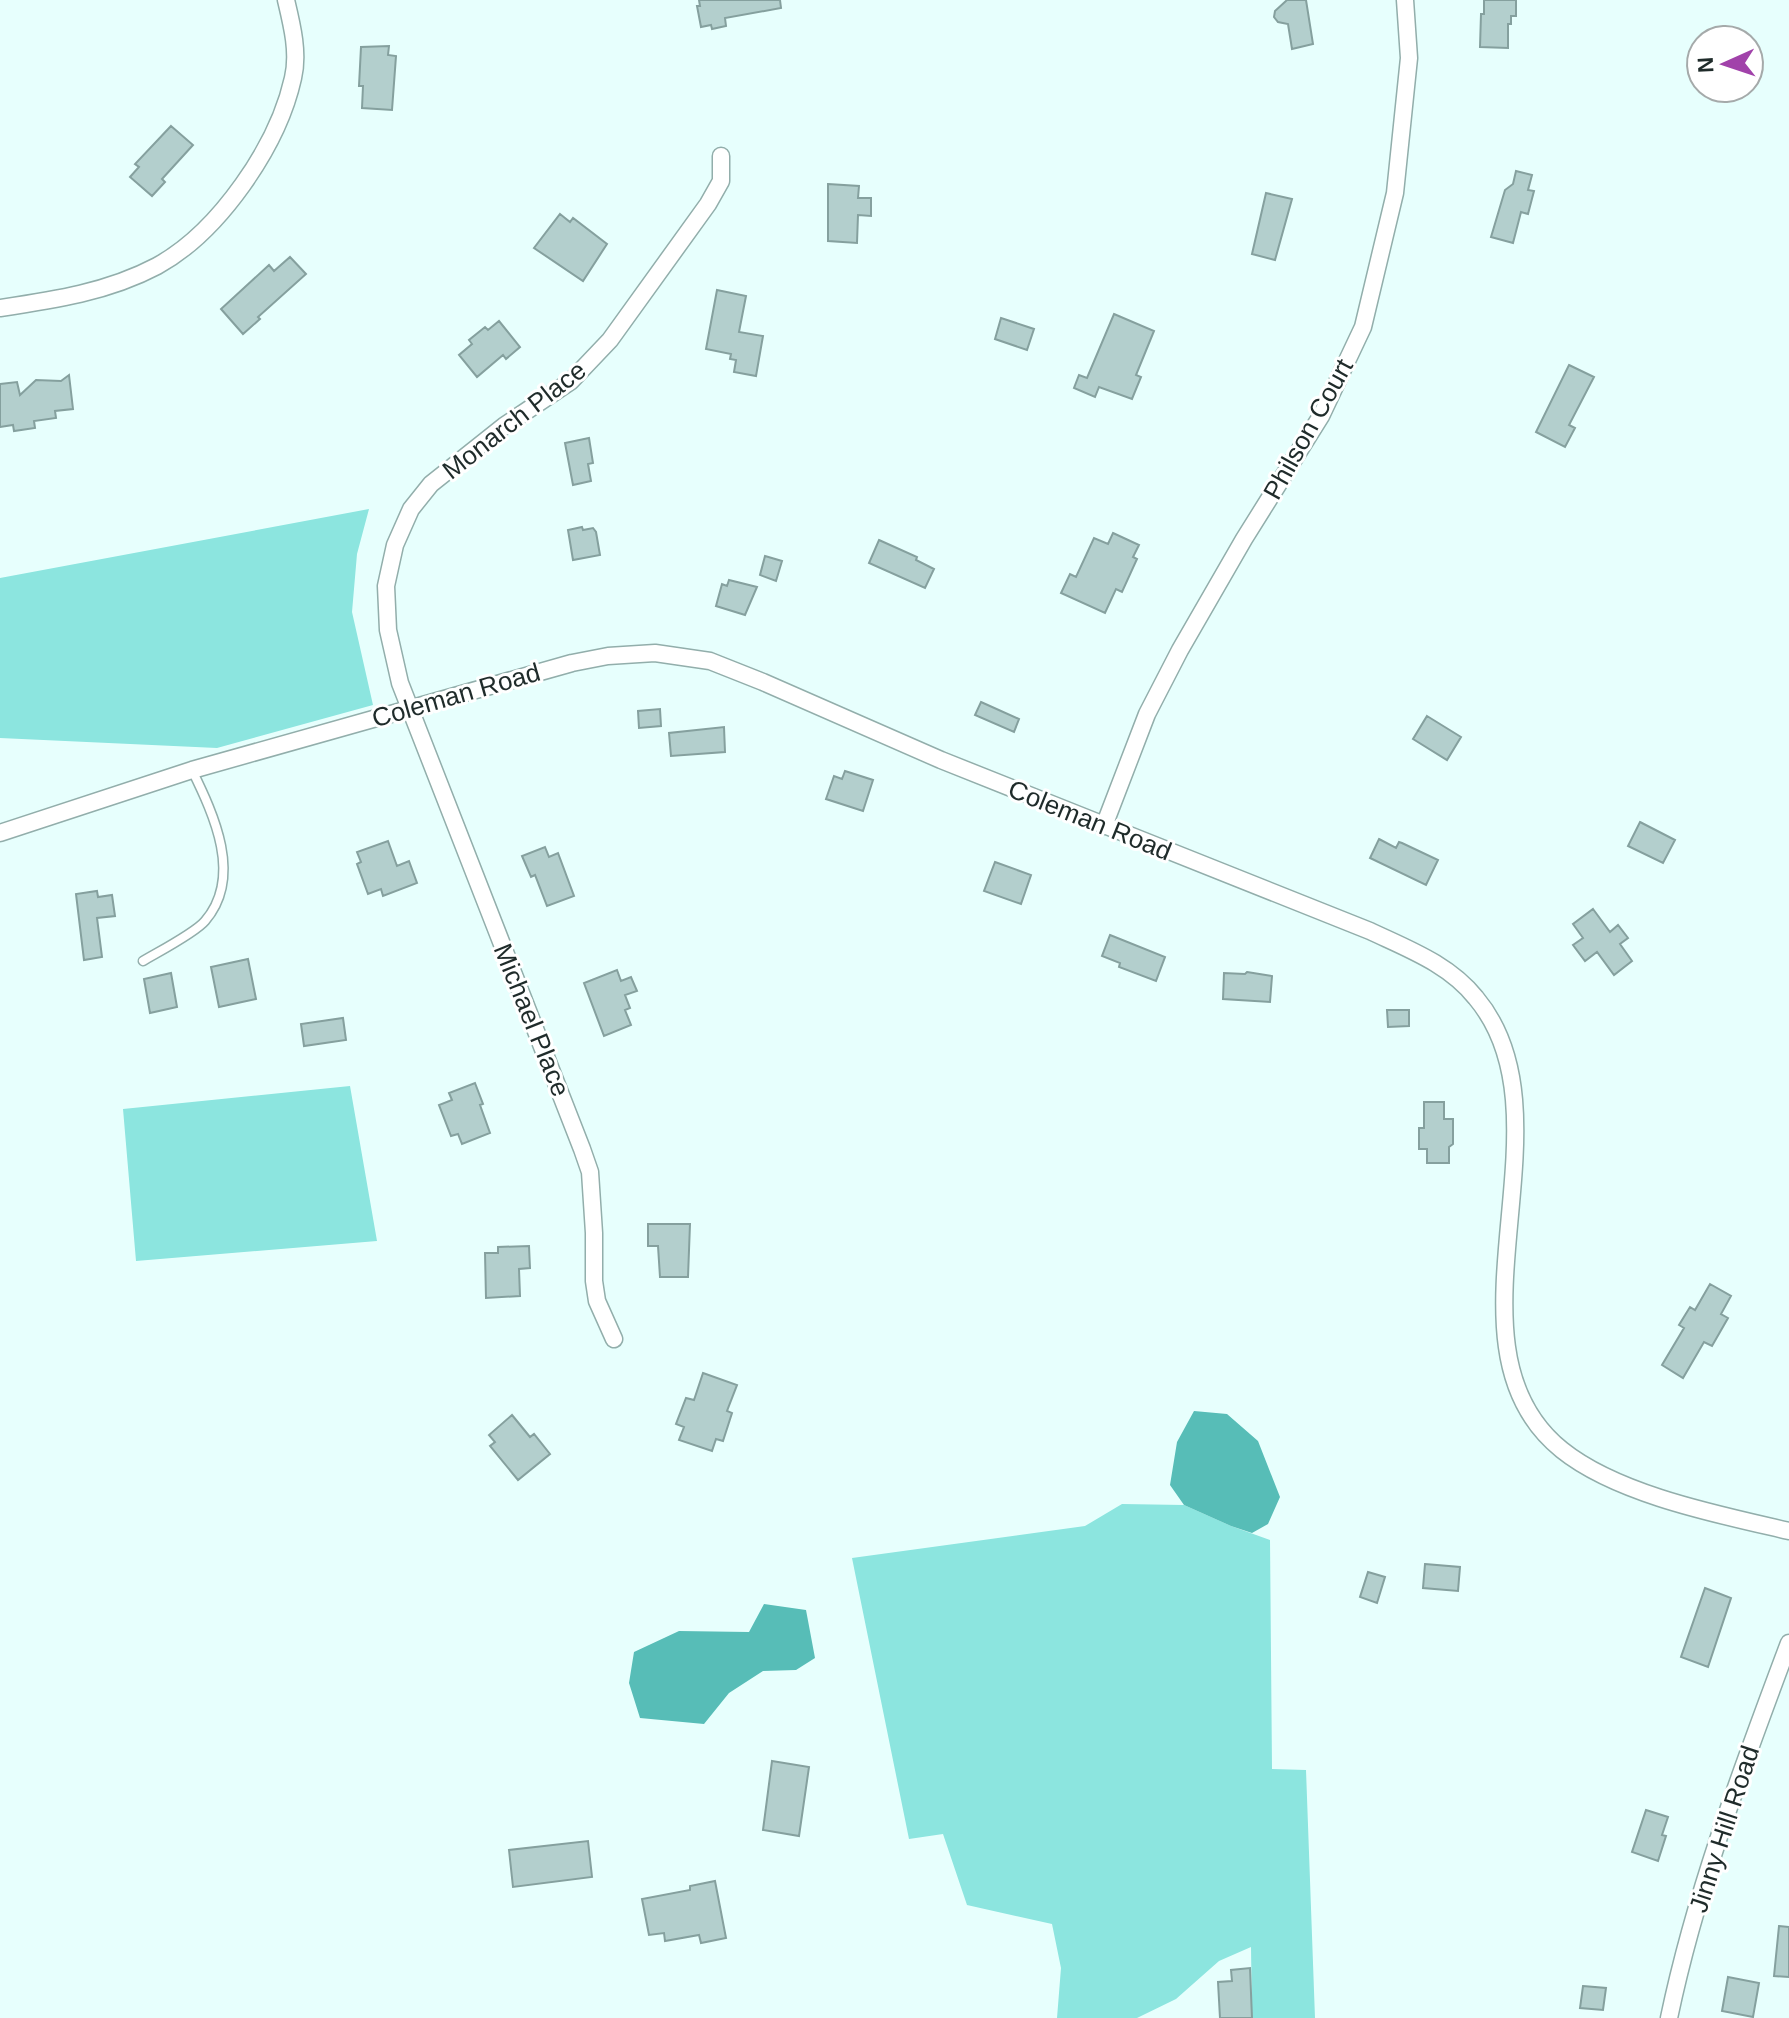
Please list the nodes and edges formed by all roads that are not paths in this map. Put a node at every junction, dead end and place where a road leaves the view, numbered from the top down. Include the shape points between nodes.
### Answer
1 (286, 0) edge
2 (1405, 0) edge
3 (721, 156) dead end
4 (0, 308) edge
5 (410, 708) junction
6 (192, 770) junction
7 (1104, 826) junction
8 (0, 833) edge
9 (143, 961) dead end
10 (614, 1339) dead end
11 (1789, 1531) edge
12 (1789, 1643) edge
13 (1669, 2018) edge

1 - 4 street via 294,32 294,75 281,116 260,155 196,239 158,265 100,291
2 - 7 street, Philson Court via 1409,58 1395,193 1363,327 1321,416 1244,539 1147,714
3 - 5 street, Monarch Place via 721,181 708,204 610,340 571,381 431,484 411,509 395,545 386,586 388,630
5 - 6 street, Coleman Road
5 - 7 street, Coleman Road via 572,663 631,654 685,656 740,672
5 - 10 street, Michael Place via 590,1172 594,1281
6 - 8 street, Coleman Road
6 - 9 lane via 220,838 222,883 204,923
7 - 11 street, Coleman Road via 1370,931 1436,964 1475,995 1500,1036 1513,1091 1506,1346 1513,1381 1528,1412 1562,1450 1623,1484
12 - 13 street, Jinny Hill Road via 1699,1898

